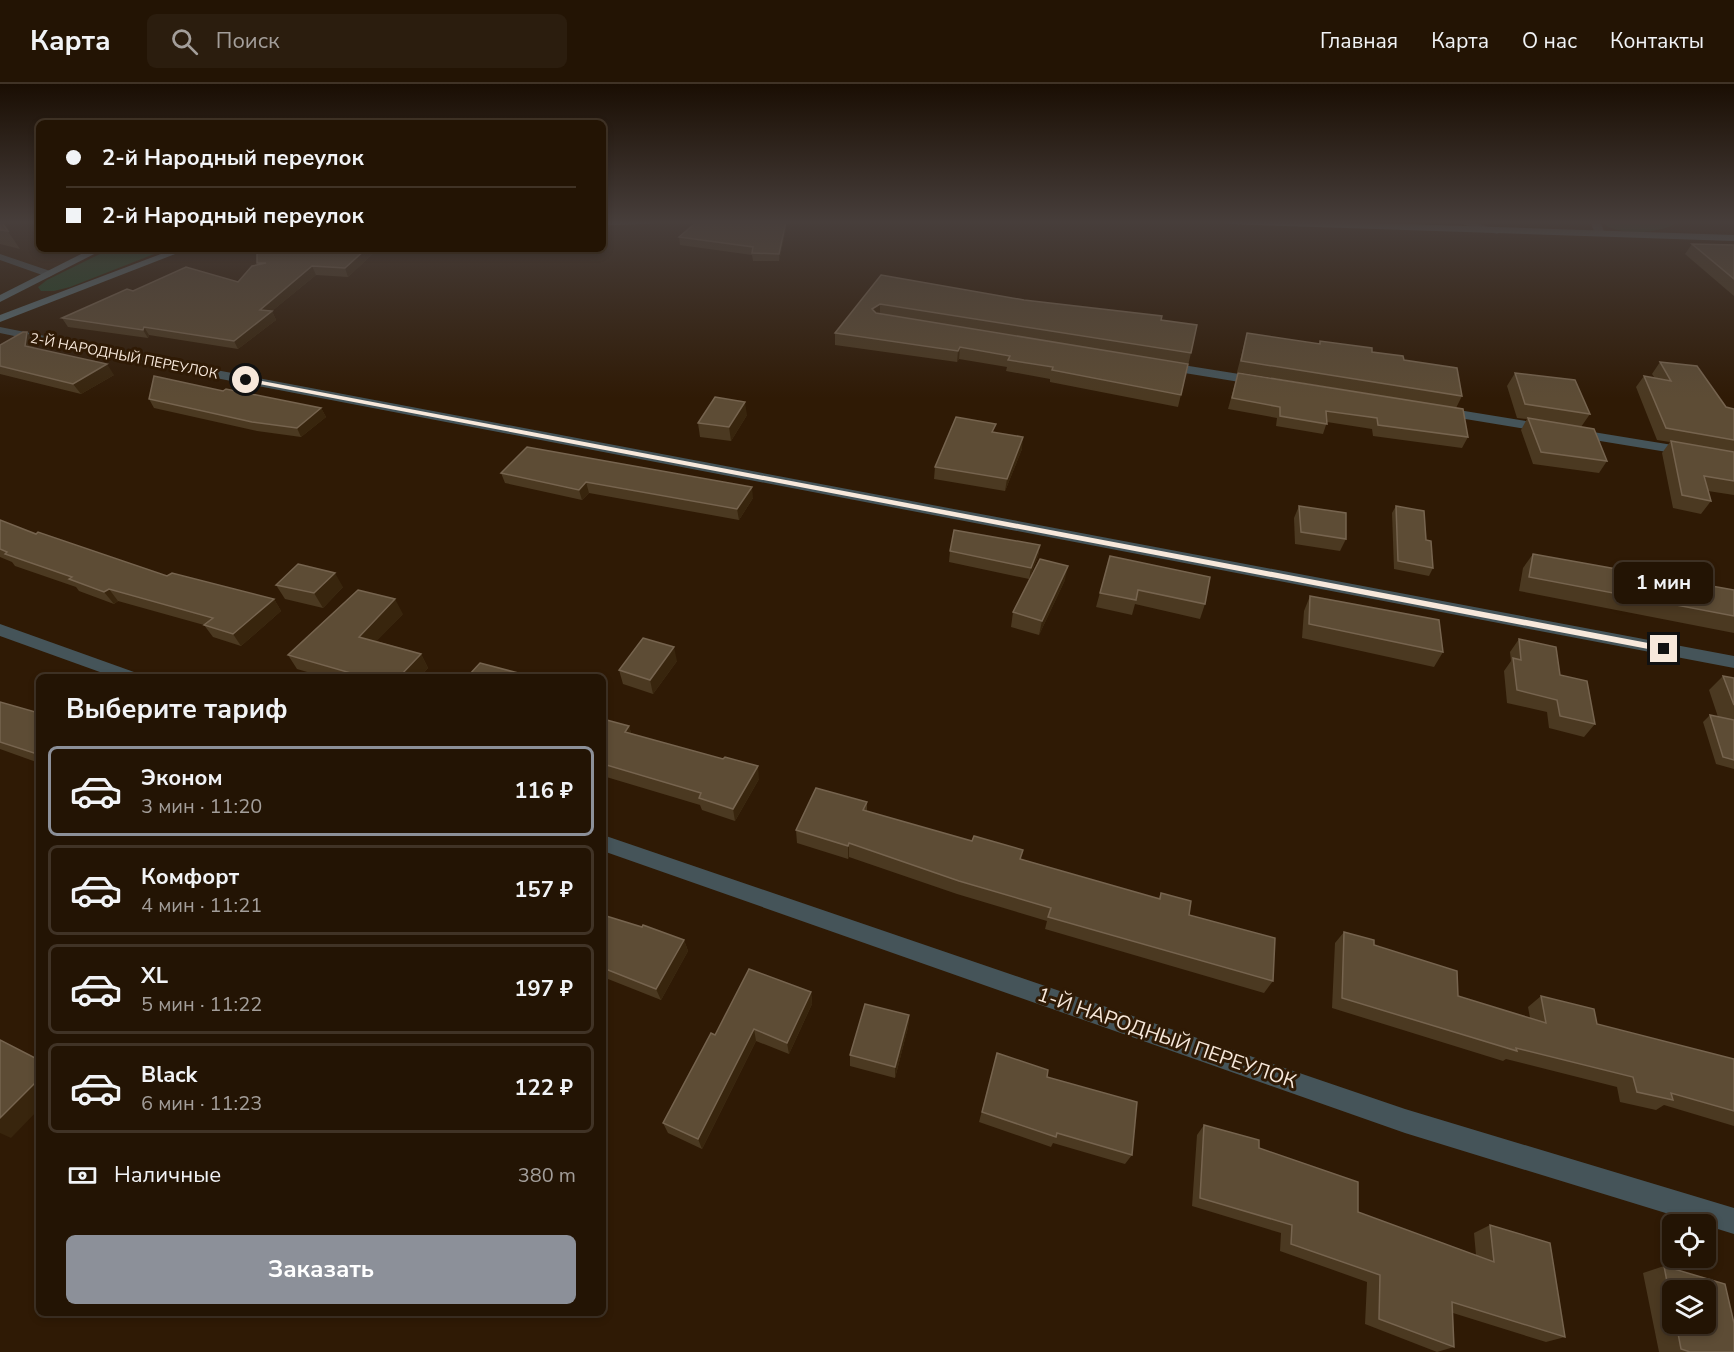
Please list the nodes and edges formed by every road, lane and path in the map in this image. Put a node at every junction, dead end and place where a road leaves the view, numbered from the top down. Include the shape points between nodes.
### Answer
1 (37, 280) edge
2 (99, 280) edge
3 (18, 290) junction
4 (57, 296) junction
5 (0, 299) edge
6 (0, 319) edge
7 (0, 330) edge
8 (1149, 363) edge
9 (1266, 382) edge
10 (1430, 409) edge
11 (1734, 459) edge
12 (0, 630) edge
13 (1734, 662) edge
14 (122, 674) edge
15 (606, 844) edge
16 (1734, 1221) edge

1 - 3 street
2 - 4 street
3 - 4 street via 21,297 33,300
3 - 5 street
4 - 6 street
7 - 13 street, 2-Й НАРОДНЫЙ ПЕРЕУЛОК
8 - 9 street
10 - 11 street
12 - 14 street
15 - 16 street, 1-Й НАРОДНЫЙ ПЕРЕУЛОК via 1406,1121

